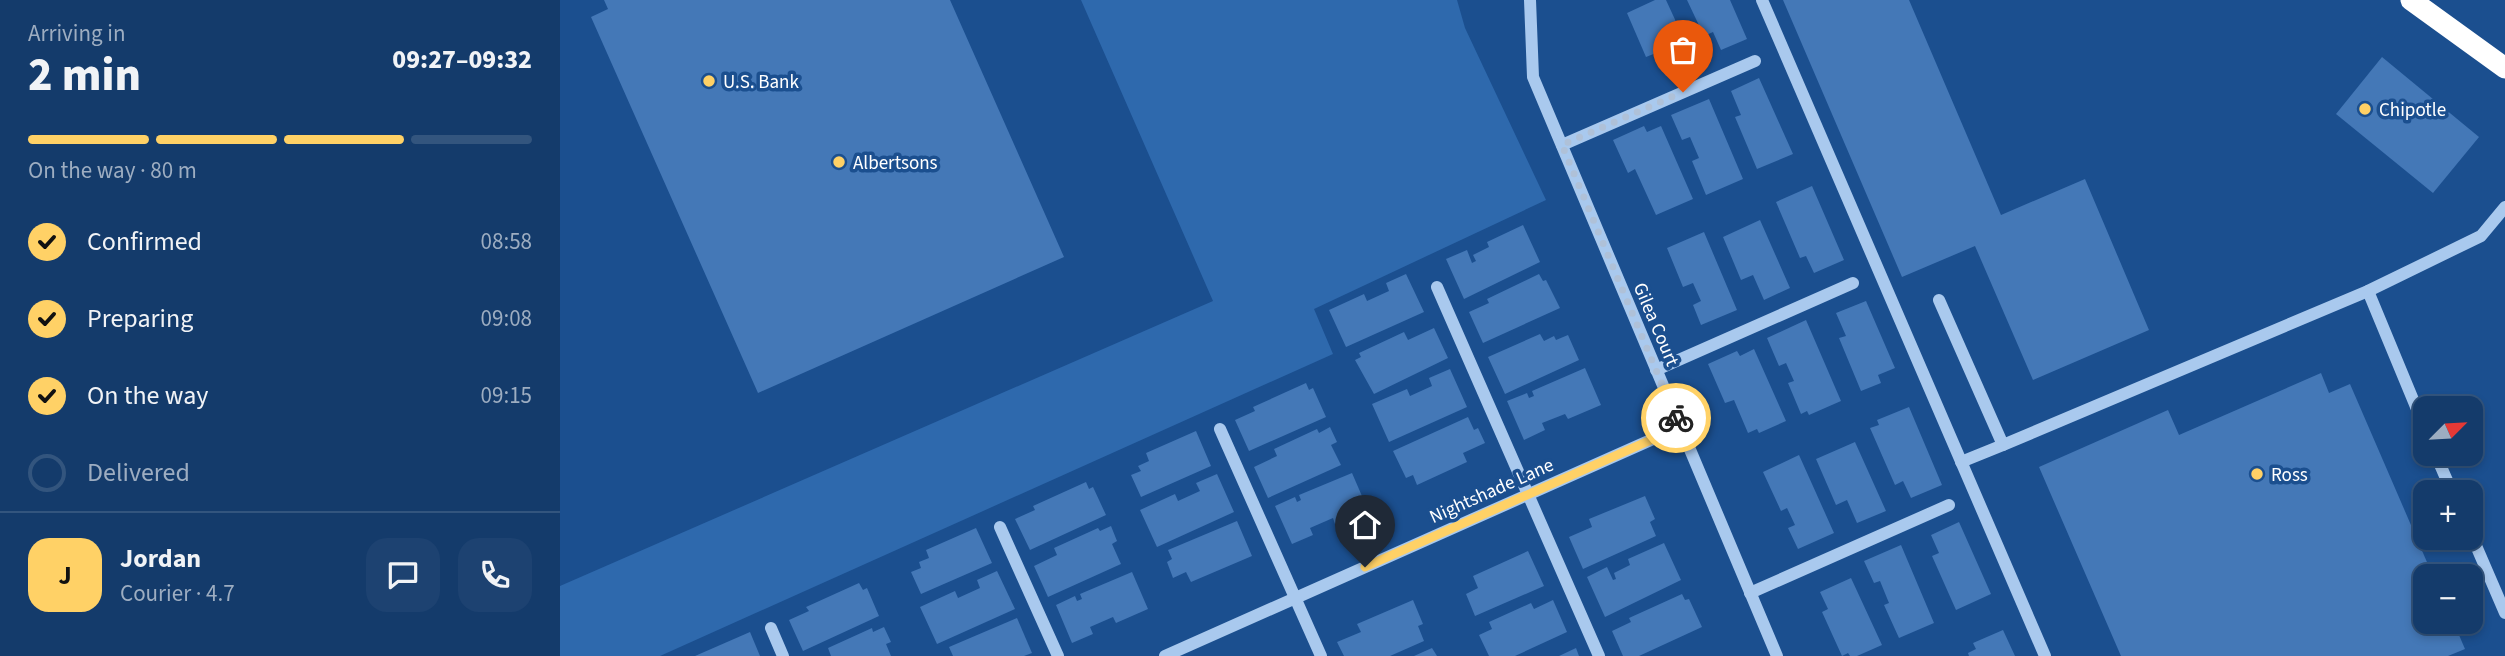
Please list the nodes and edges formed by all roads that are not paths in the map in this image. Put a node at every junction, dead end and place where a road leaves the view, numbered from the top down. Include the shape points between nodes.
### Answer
1 (1530, 0) edge
2 (1762, 0) edge
3 (2411, 0) edge
4 (1755, 61) dead end
5 (2505, 68) edge
6 (1562, 145) junction
7 (2505, 207) edge
8 (1853, 283) dead end
9 (1437, 287) dead end
10 (2368, 291) junction
11 (1939, 300) dead end
12 (1656, 370) junction
13 (2413, 400) edge
14 (1680, 427) junction
15 (1220, 429) dead end
16 (2003, 445) junction
17 (1961, 462) junction
18 (1528, 495) junction
19 (1949, 505) dead end
20 (1000, 527) dead end
21 (2478, 550) edge
22 (1750, 593) junction
23 (1296, 598) junction
24 (2505, 613) edge
25 (771, 628) dead end
26 (783, 656) edge
27 (1058, 656) edge
28 (1165, 656) edge
29 (1321, 656) edge
30 (1599, 656) edge
31 (1777, 656) edge
32 (2045, 656) edge

1 - 6 street, Gilea Court via 1533,77
2 - 17 street
3 - 5 highway
4 - 6 street
6 - 12 street, Gilea Court
7 - 10 street via 2481,236
8 - 12 street
9 - 18 street
10 - 13 street
10 - 16 street
11 - 16 street
12 - 14 street, Gilea Court
14 - 18 street, Nightshade Lane
14 - 22 street, Gilea Court
15 - 23 street
16 - 17 street
17 - 32 street
18 - 23 street, Nightshade Lane
18 - 30 street
19 - 22 street
20 - 27 street
21 - 24 street
22 - 31 street, Gilea Court
23 - 28 street, Nightshade Lane
23 - 29 street
25 - 26 street

